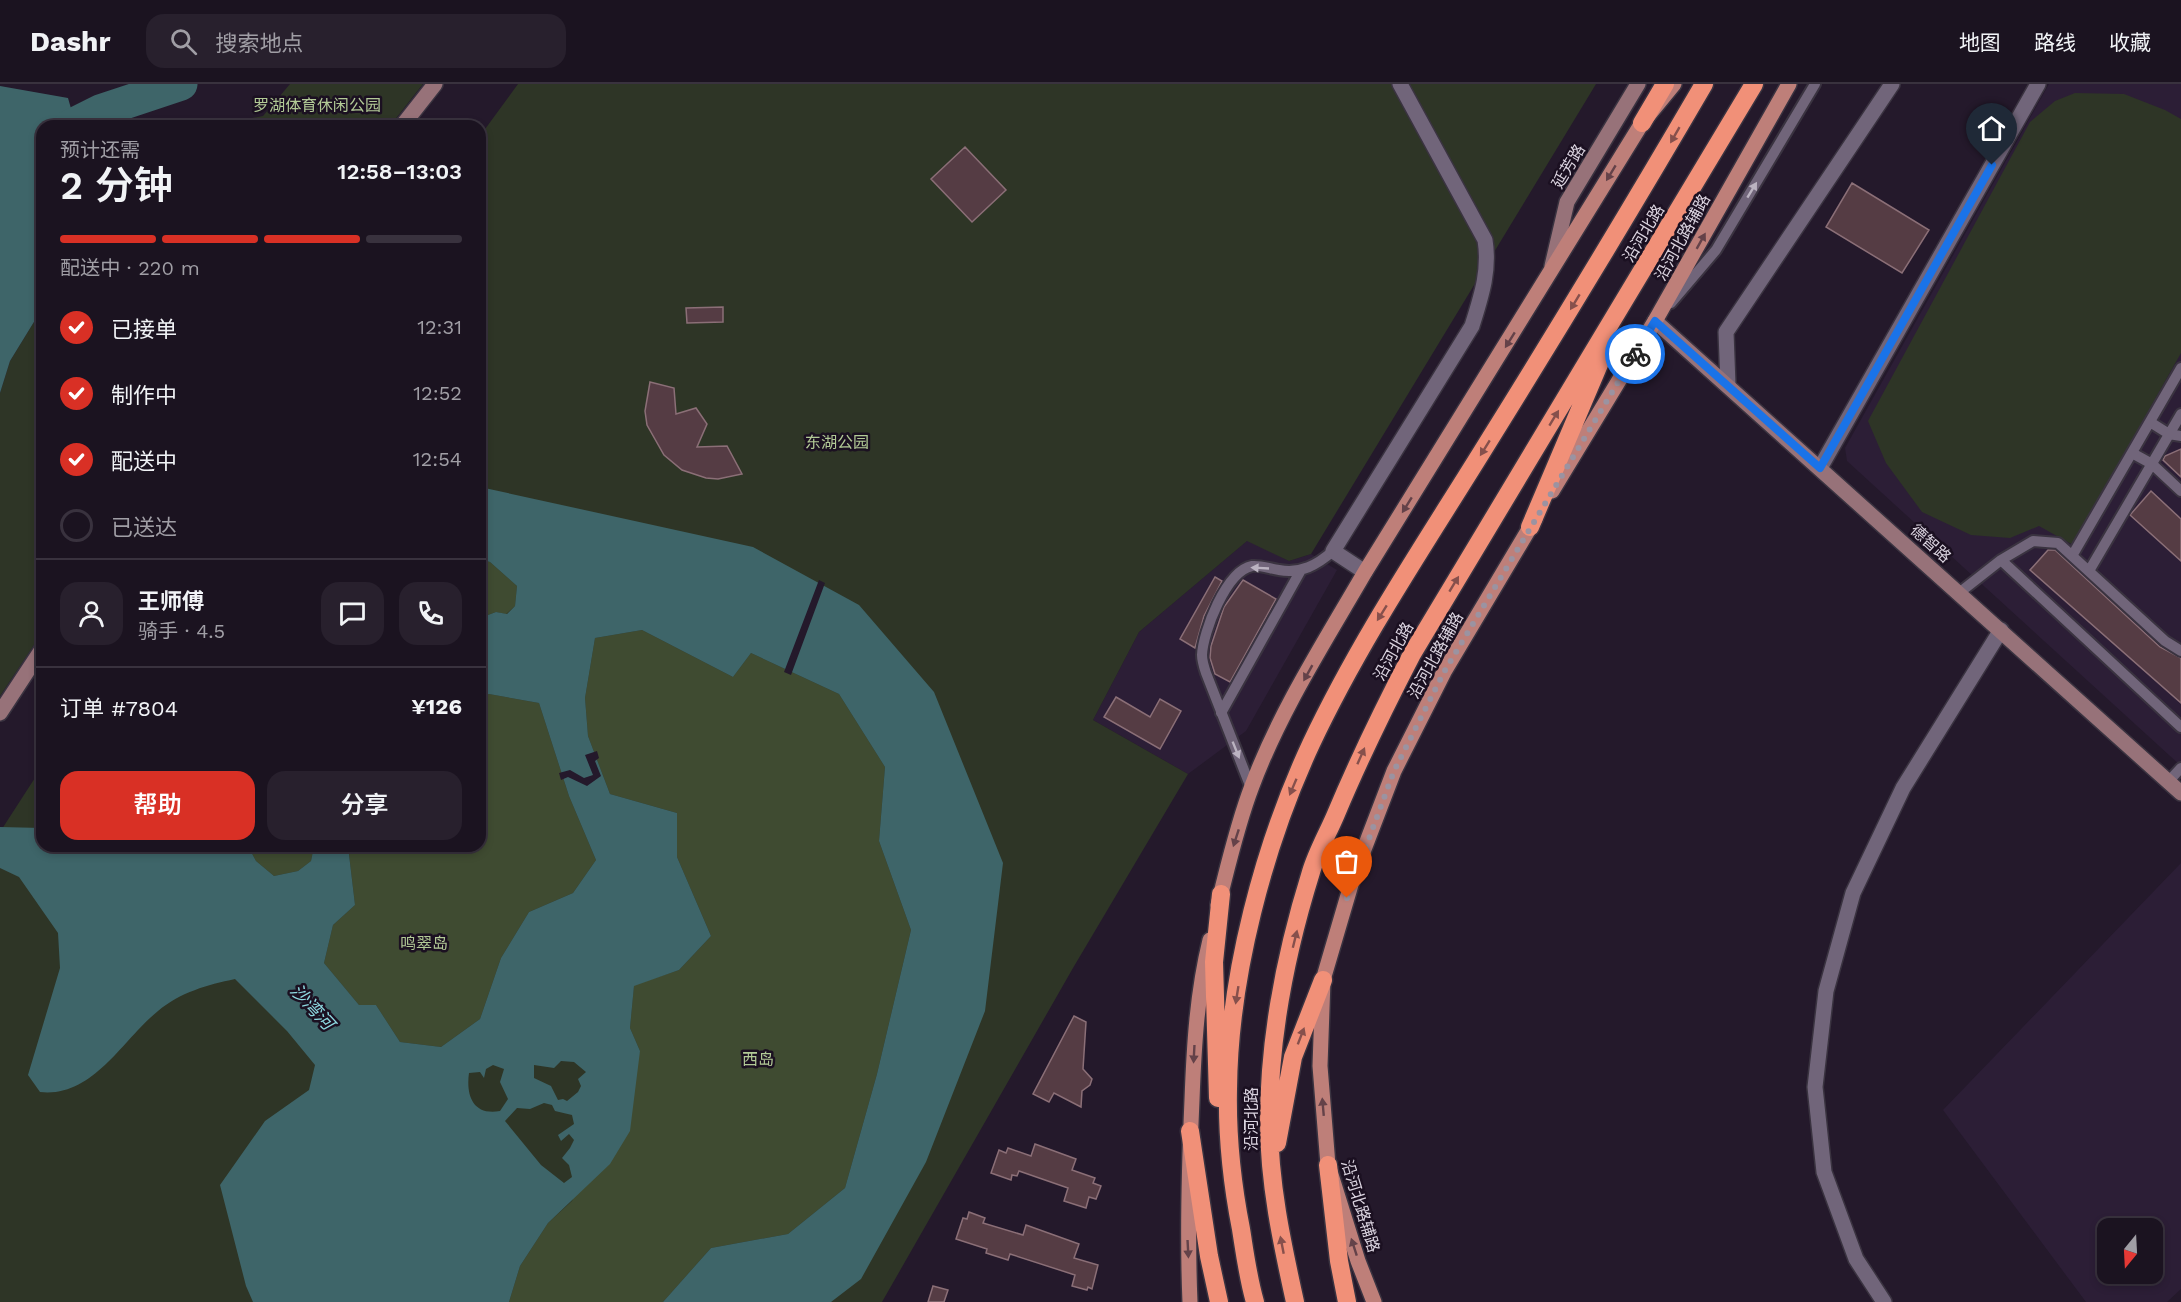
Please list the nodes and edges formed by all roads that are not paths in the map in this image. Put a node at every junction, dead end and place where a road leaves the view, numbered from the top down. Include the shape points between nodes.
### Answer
1 (435, 84) edge
2 (1400, 84) edge
3 (1638, 84) edge
4 (1665, 84) edge
5 (1674, 84) edge
6 (1704, 84) edge
7 (1754, 84) edge
8 (1789, 84) edge
9 (1815, 84) edge
10 (1892, 84) edge
11 (2038, 84) edge
12 (407, 120) edge
13 (1642, 123) junction
14 (1550, 275) junction
15 (1628, 296) junction
16 (1655, 321) junction
17 (2181, 368) edge
18 (1728, 385) junction
19 (2181, 414) edge
20 (2150, 422) junction
21 (2169, 434) junction
22 (2181, 436) edge
23 (2132, 453) junction
24 (2152, 464) junction
25 (1820, 468) junction
26 (2181, 491) edge
27 (1530, 527) junction
28 (1333, 551) junction
29 (2072, 556) junction
30 (2001, 560) junction
31 (1301, 570) junction
32 (1365, 572) junction
33 (2089, 572) junction
34 (1959, 593) junction
35 (2001, 630) junction
36 (2181, 651) edge
37 (36, 658) edge
38 (0, 713) edge
39 (1221, 713) junction
40 (2181, 727) edge
41 (2181, 768) edge
42 (2168, 782) junction
43 (1251, 788) junction
44 (2181, 793) edge
45 (1221, 894) junction
46 (1323, 980) junction
47 (1190, 1131) junction
48 (1328, 1165) junction
49 (1272, 1175) junction
50 (1233, 1187) junction
51 (1190, 1302) edge
52 (1219, 1302) edge
53 (1256, 1302) edge
54 (1295, 1302) edge
55 (1347, 1302) edge
56 (1374, 1302) edge
57 (1884, 1302) edge

1 - 12 street
2 - 28 street via 1485,240 1488,260 1472,326
3 - 14 street, 延芳路 via 1567,202
4 - 13 highway
5 - 13 main road
6 -> 50 highway, 沿河北路 via 1368,636 1311,745 1284,807 1266,861 1237,992 1228,1087
7 - 15 highway, 沿河北路
16 -> 8 main road, 沿河北路辅路
16 -> 9 lane via 1716,250
10 - 18 street via 1726,332
11 - 25 street
13 -> 14 main road
14 -> 32 main road
15 - 27 highway
49 -> 15 highway, 沿河北路 via 1270,1090 1281,995 1311,871 1362,752 1412,654
16 - 18 street, 德智路
16 - 27 main road, 沿河北路辅路
17 - 20 lane
18 - 25 street, 德智路
19 - 21 lane
20 - 21 lane
20 - 23 lane
21 - 22 lane
21 - 24 lane
23 - 24 lane
23 - 29 lane
24 - 26 lane
24 - 33 lane
25 - 34 street, 德智路
27 - 46 main road, 沿河北路辅路 via 1444,672 1394,771 1353,878
28 - 31 lane via 1317,565
28 - 32 street
29 - 30 lane via 2058,543 2033,541
29 - 33 lane
30 - 34 lane
30 - 40 lane
31 - 39 lane
31 -> 39 lane via 1252,566 1239,572 1230,583 1208,624 1202,656
32 -> 43 main road via 1275,733
33 - 36 lane
34 - 35 street, 德智路
35 - 42 street, 德智路
35 - 57 street via 1903,788 1852,893 1826,991 1815,1087 1824,1172 1856,1259
37 - 38 street
39 -> 43 lane
41 - 42 lane
42 - 44 street, 德智路
43 -> 45 main road
45 -> 47 main road via 1200,992
45 - 50 highway via 1214,962 1215,1066 1219,1118
48 -> 46 main road, 沿河北路辅路 via 1320,1066
49 -> 46 highway via 1293,1057
47 -> 51 main road
47 - 52 highway
48 - 55 highway via 1338,1261
56 -> 48 main road, 沿河北路辅路
54 -> 49 highway, 沿河北路
50 - 53 highway, 沿河北路

